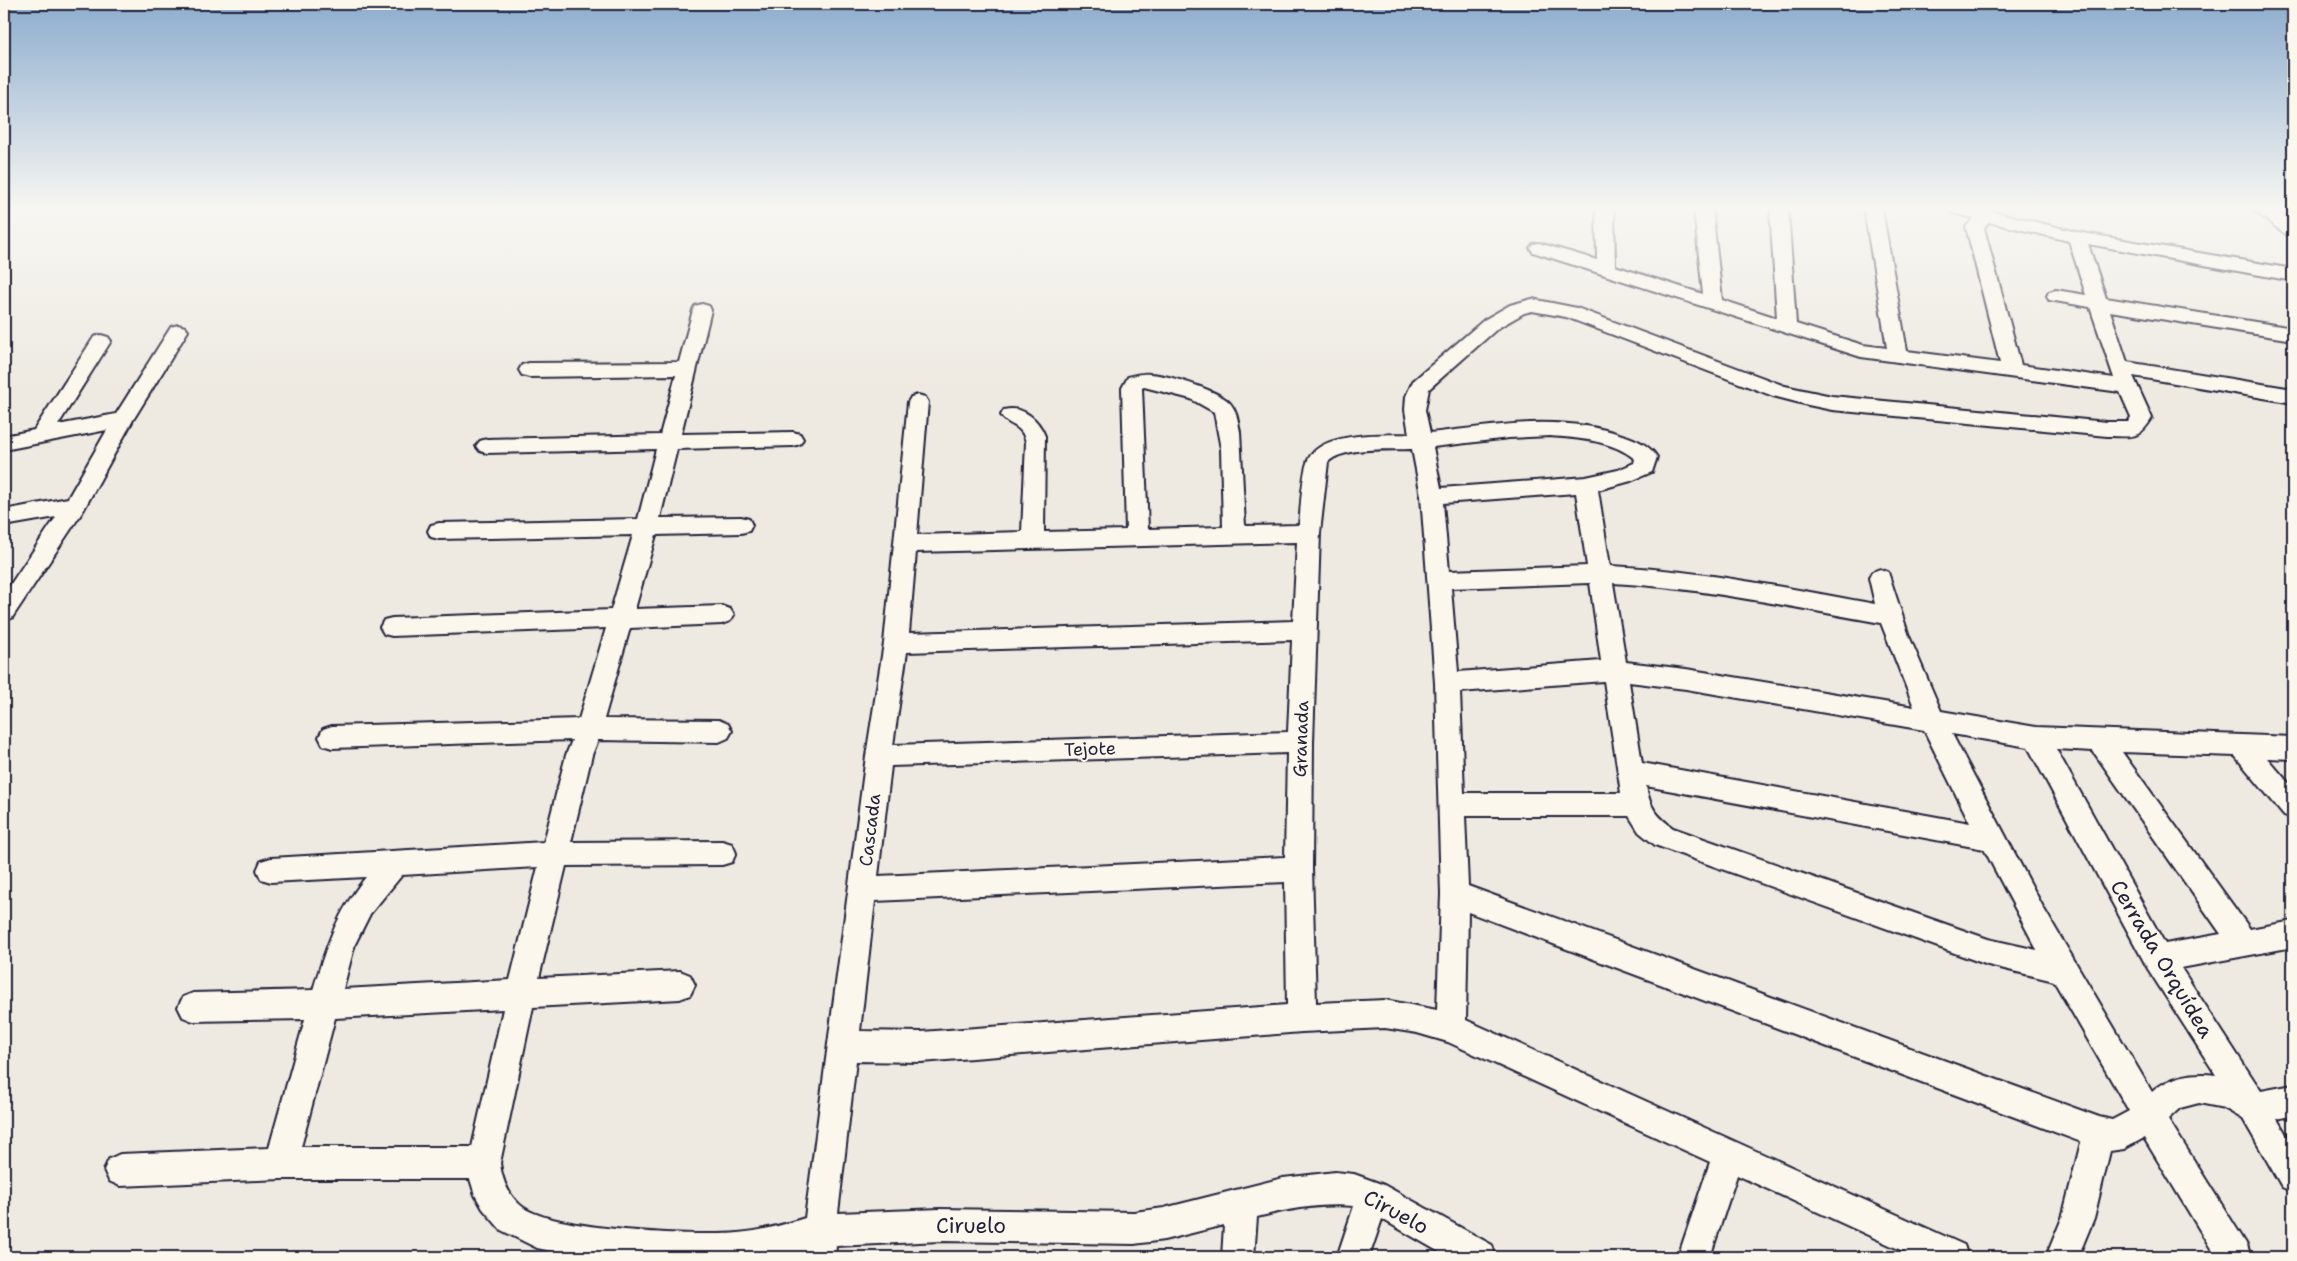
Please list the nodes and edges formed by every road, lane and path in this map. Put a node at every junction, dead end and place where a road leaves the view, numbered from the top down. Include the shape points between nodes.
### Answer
1 (1606, 268) edge
2 (1709, 268) edge
3 (1783, 268) edge
4 (1883, 268) edge
5 (1986, 268) edge
6 (2086, 268) edge
7 (2248, 268) edge
8 (2293, 276) edge
9 (2056, 296) dead end
10 (2097, 302) junction
11 (1713, 303) junction
12 (702, 310) dead end
13 (1788, 328) junction
14 (178, 331) dead end
15 (2293, 334) edge
16 (100, 341) dead end
17 (1898, 356) junction
18 (688, 368) junction
19 (529, 370) dead end
20 (2012, 370) junction
21 (2123, 376) junction
22 (2293, 396) edge
23 (918, 402) dead end
24 (1011, 415) dead end
25 (123, 420) junction
26 (41, 436) junction
27 (792, 439) dead end
28 (669, 441) junction
29 (1422, 441) junction
30 (4, 443) edge
31 (487, 446) dead end
32 (1586, 485) junction
33 (1432, 496) junction
34 (76, 505) junction
35 (4, 518) edge
36 (741, 524) dead end
37 (647, 526) junction
38 (439, 531) dead end
39 (1309, 534) junction
40 (1234, 535) junction
41 (1137, 538) junction
42 (1033, 540) junction
43 (906, 544) junction
44 (1599, 574) junction
45 (1880, 578) dead end
46 (1438, 580) junction
47 (4, 612) edge
48 (722, 615) dead end
49 (1888, 615) junction
50 (622, 618) junction
51 (392, 627) dead end
52 (1305, 630) junction
53 (896, 643) junction
54 (1614, 670) junction
55 (1447, 683) junction
56 (1932, 720) junction
57 (589, 729) junction
58 (719, 731) dead end
59 (332, 737) dead end
60 (2036, 738) junction
61 (2100, 741) junction
62 (1300, 742) junction
63 (2242, 747) junction
64 (2293, 748) edge
65 (880, 756) junction
66 (1630, 772) junction
67 (1452, 804) junction
68 (1636, 805) junction
69 (2293, 807) edge
70 (1992, 839) junction
71 (722, 853) dead end
72 (555, 854) junction
73 (394, 864) junction
74 (1298, 868) junction
75 (271, 870) dead end
76 (863, 889) junction
77 (1455, 894) junction
78 (2293, 934) edge
79 (2244, 943) junction
80 (2158, 959) junction
81 (2064, 970) junction
82 (680, 985) dead end
83 (521, 993) junction
84 (323, 1004) junction
85 (193, 1007) dead end
86 (1302, 1018) junction
87 (1451, 1028) junction
88 (844, 1046) junction
89 (2293, 1100) edge
90 (2254, 1108) junction
91 (2148, 1117) junction
92 (2099, 1133) junction
93 (1728, 1155) junction
94 (281, 1163) junction
95 (484, 1163) junction
96 (120, 1170) dead end
97 (2293, 1176) edge
98 (1373, 1196) junction
99 (1241, 1204) junction
100 (820, 1244) edge
101 (1238, 1257) edge
102 (1353, 1257) edge
103 (1480, 1257) edge
104 (1694, 1257) edge
105 (1952, 1257) edge
106 (2062, 1257) edge
107 (2235, 1257) edge

1 - 11 street
2 - 11 street
3 - 13 street
4 - 17 street
5 - 20 street
6 - 10 street
7 - 8 street
9 - 10 street
10 - 15 street
10 - 21 street
11 - 13 street
12 - 18 street
13 - 17 street via 1860,351
14 - 25 street
16 - 26 street
17 - 20 street
18 - 19 street
18 - 28 street
20 - 21 street
21 - 22 street
21 - 29 street via 2142,418 2134,428 2107,429 1832,403 1780,391 1570,312 1532,305 1517,309 1491,324 1420,386 1415,410
23 - 43 street, Cascada
24 - 42 street via 1027,422 1034,431 1036,442
25 - 26 street
25 - 34 street
26 - 30 street
27 - 28 street
28 - 31 street
28 - 37 street
29 - 32 street via 1538,429 1609,438 1633,446 1646,458 1644,467 1624,476
29 - 33 street
29 - 39 street, Granada via 1344,446 1325,453 1318,461
32 - 33 street
32 - 44 street
33 - 46 street
34 - 35 street
34 - 47 street
36 - 37 street
37 - 38 street
37 - 50 street
39 - 40 street
39 - 52 street, Granada
40 - 41 street
40 - 41 street via 1230,431 1223,408 1208,398 1144,380 1135,382 1132,388
41 - 42 street
42 - 43 street
43 - 53 street, Cascada
44 - 46 street
44 - 49 street via 1660,577
44 - 54 street
45 - 49 street
46 - 55 street
48 - 50 street
49 - 56 street
50 - 51 street
50 - 57 street
52 - 53 street
52 - 62 street, Granada
53 - 65 street, Cascada
54 - 55 street
54 - 56 street
54 - 66 street
55 - 67 street
56 - 60 street
56 - 70 street
57 - 58 street
57 - 59 street
57 - 72 street via 579,755
60 - 61 street
60 - 80 street, Cerrada Orquídea
61 - 63 street
61 - 79 street
62 - 65 street, Tejote
62 - 74 street, Granada
63 - 64 street
63 - 69 street
65 - 76 street, Cascada
66 - 68 street
66 - 70 street
67 - 68 street
67 - 77 street
68 - 81 street via 1648,824 1664,837 1988,952
70 - 81 street
71 - 72 street
72 - 73 street
72 - 83 street
73 - 75 street
73 - 84 street via 360,905 341,942
74 - 76 street
74 - 86 street, Granada
76 - 88 street, Cascada
77 - 87 street
77 - 92 street
78 - 79 street
79 - 80 street
80 - 90 street, Cerrada Orquídea
81 - 91 street
82 - 83 street
83 - 84 street
83 - 95 street
84 - 85 street
84 - 94 street
86 - 87 street via 1385,1014
86 - 88 street via 921,1047
87 - 93 street
88 - 100 street, Cascada
89 - 90 street
90 - 91 street via 2229,1093 2199,1088 2172,1094
90 - 97 street, Cerrada Orquídea
91 - 92 street via 2124,1133 2112,1136
91 - 107 street
92 - 106 street via 2078,1218
93 - 104 street
93 - 105 street
94 - 95 street
94 - 96 street
95 - 100 street, Ciruelo via 486,1184 512,1219 537,1232 570,1240 686,1251
98 - 99 street, Ciruelo via 1335,1188 1282,1194
98 - 102 street
98 - 103 street, Ciruelo
99 - 100 street, Ciruelo via 1164,1224 1134,1228 940,1225
99 - 101 street

